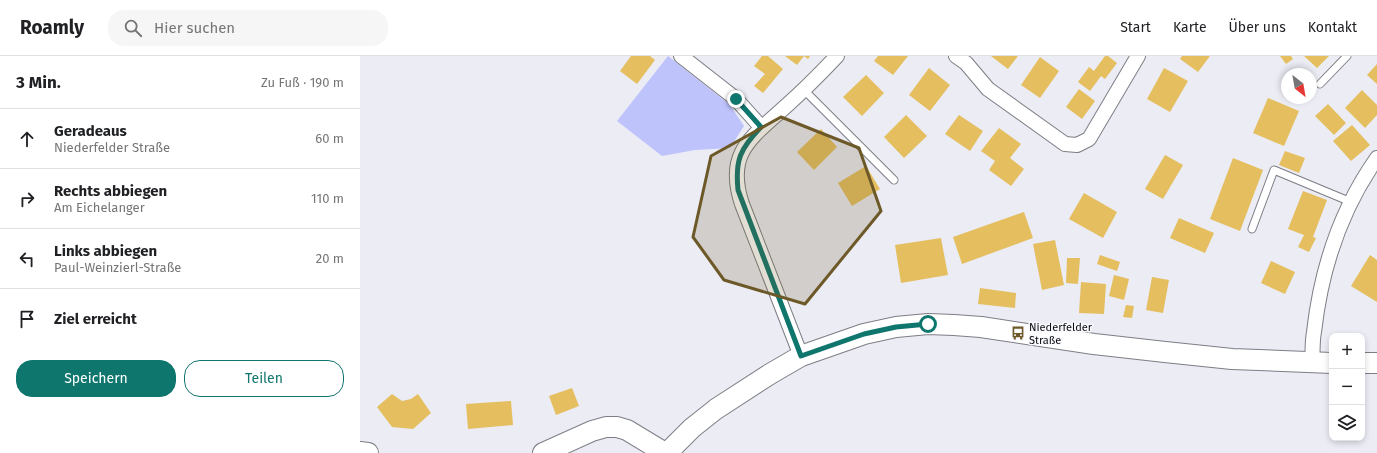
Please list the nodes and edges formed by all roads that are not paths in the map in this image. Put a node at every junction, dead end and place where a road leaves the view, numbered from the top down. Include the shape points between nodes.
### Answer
1 (681, 56) edge
2 (838, 56) edge
3 (956, 56) edge
4 (1138, 56) edge
5 (1347, 56) edge
6 (1320, 84) dead end
7 (804, 90) junction
8 (761, 127) junction
9 (1377, 158) edge
10 (894, 180) dead end
11 (1351, 202) junction
12 (1252, 229) dead end
13 (801, 356) junction
14 (1312, 362) junction
15 (1329, 363) edge
16 (1365, 363) edge
17 (1377, 363) edge
18 (360, 452) edge
19 (368, 453) edge
20 (544, 453) edge
21 (666, 453) edge

1 - 8 street via 736,99
2 - 7 street
3 - 4 street via 966,63 988,89 1065,144 1077,144 1089,139
5 - 6 lane
7 - 8 street
7 - 10 lane
8 - 13 street via 740,157 737,168 738,190
9 - 11 street
11 - 12 lane via 1274,170
11 - 14 street via 1337,233 1324,276 1313,333
13 - 14 street via 864,334 928,324 981,327 1180,354
13 - 21 street via 716,408
14 - 15 street
16 - 17 street
18 - 19 street
20 - 21 street via 592,431 617,427 627,430

